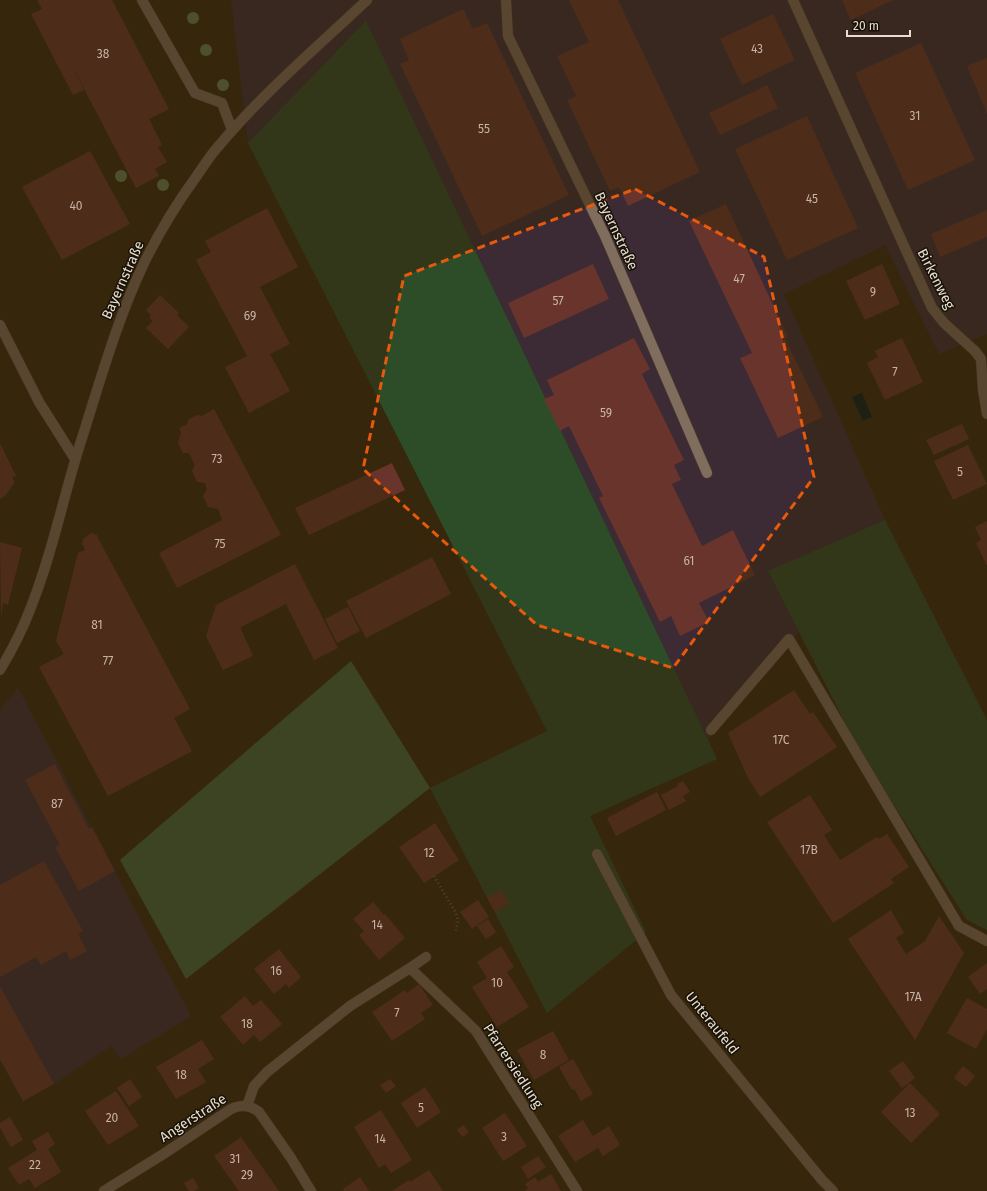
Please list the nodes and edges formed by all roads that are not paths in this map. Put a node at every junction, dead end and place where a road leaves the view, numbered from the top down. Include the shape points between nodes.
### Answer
1 (142, 0) edge
2 (368, 0) edge
3 (506, 0) edge
4 (793, 0) edge
5 (232, 130) junction
6 (0, 326) edge
7 (987, 414) edge
8 (75, 459) junction
9 (708, 473) dead end
10 (0, 670) edge
11 (711, 730) dead end
12 (597, 854) dead end
13 (987, 941) edge
14 (426, 956) dead end
15 (410, 968) junction
16 (247, 1106) junction
17 (104, 1191) edge
18 (311, 1191) edge
19 (577, 1191) edge
20 (833, 1191) edge

1 - 5 street via 195,93 222,103
2 - 5 street, Bayernstraße via 269,91
3 - 9 street, Bayernstraße via 508,36 605,236
4 - 7 street, Birkenweg via 932,308 944,323 975,350 981,360
5 - 8 street, Bayernstraße via 190,186 165,224 145,262 114,338
6 - 8 street via 39,402
8 - 10 street, Bayernstraße via 31,606 13,648
11 - 13 street via 789,639 959,926
12 - 20 street, Unteraufeld via 671,995
14 - 15 street
15 - 16 street via 350,1006 267,1072 254,1086
15 - 19 street, Pfarrersiedlung via 476,1031
16 - 17 street, Angerstraße via 238,1106 231,1110
16 - 18 street, Angerstraße via 258,1112

